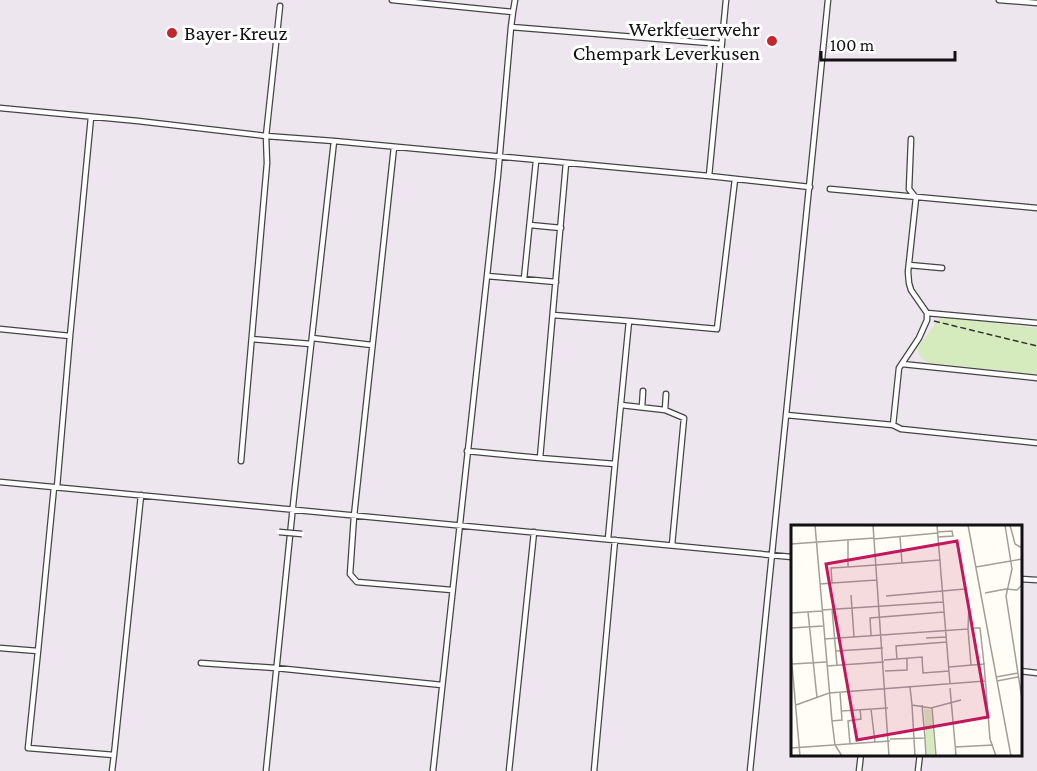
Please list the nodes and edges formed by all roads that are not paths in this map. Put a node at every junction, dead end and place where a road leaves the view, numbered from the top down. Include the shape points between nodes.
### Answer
1 (392, 0) edge
2 (515, 0) edge
3 (726, 0) edge
4 (828, 0) edge
5 (999, 0) edge
6 (1037, 3) edge
7 (280, 6) dead end
8 (513, 12) junction
9 (511, 27) junction
10 (722, 44) junction
11 (0, 108) edge
12 (91, 117) junction
13 (266, 136) junction
14 (911, 139) dead end
15 (334, 141) junction
16 (394, 147) junction
17 (500, 157) junction
18 (536, 160) junction
19 (566, 163) junction
20 (709, 176) junction
21 (735, 179) junction
22 (810, 187) junction
23 (830, 189) dead end
24 (916, 198) junction
25 (1037, 208) edge
26 (530, 225) junction
27 (561, 228) junction
28 (909, 266) junction
29 (942, 268) dead end
30 (487, 276) junction
31 (524, 279) junction
32 (556, 282) junction
33 (927, 313) junction
34 (553, 315) junction
35 (629, 321) junction
36 (1037, 323) edge
37 (0, 329) edge
38 (70, 336) junction
39 (252, 339) junction
40 (311, 341) junction
41 (372, 345) junction
42 (902, 364) junction
43 (1037, 378) edge
44 (644, 391) dead end
45 (666, 394) dead end
46 (621, 405) junction
47 (642, 407) junction
48 (665, 410) junction
49 (786, 415) junction
50 (893, 425) junction
51 (1037, 444) edge
52 (467, 451) junction
53 (540, 458) junction
54 (241, 461) dead end
55 (615, 464) junction
56 (0, 482) edge
57 (56, 487) junction
58 (141, 495) junction
59 (292, 510) junction
60 (354, 516) junction
61 (459, 525) junction
62 (279, 532) dead end
63 (534, 532) junction
64 (302, 534) dead end
65 (608, 540) junction
66 (615, 540) junction
67 (672, 545) junction
68 (772, 555) junction
69 (791, 556) edge
70 (1022, 579) edge
71 (1037, 580) edge
72 (452, 590) junction
73 (0, 648) edge
74 (39, 651) junction
75 (201, 663) dead end
76 (276, 668) junction
77 (1022, 671) edge
78 (1037, 673) edge
79 (442, 685) junction
80 (114, 755) junction
81 (861, 756) edge
82 (920, 756) edge
83 (112, 771) edge
84 (266, 771) edge
85 (433, 771) edge
86 (509, 771) edge
87 (594, 771) edge
88 (750, 771) edge
89 (860, 771) edge
90 (918, 771) edge

1 - 8 lane
2 - 8 lane
3 - 10 lane
4 - 22 lane
5 - 6 lane
7 - 13 lane
8 - 9 lane
9 - 10 lane
9 - 17 lane
10 - 20 lane
11 - 12 lane
12 - 13 lane
12 - 38 lane
13 - 15 lane
13 - 39 lane
14 - 24 lane via 909,189
15 - 16 lane
15 - 40 lane
16 - 17 lane
16 - 41 lane
17 - 18 lane
17 - 30 lane
18 - 19 lane
18 - 26 lane
19 - 20 lane
19 - 27 lane
20 - 21 lane
21 - 22 lane
21 - 35 lane via 717,328
22 - 49 lane
23 - 24 lane
24 - 25 lane
24 - 28 lane
26 - 27 lane
26 - 31 lane
27 - 32 lane
28 - 29 lane
28 - 33 lane via 911,290
30 - 31 lane
30 - 52 lane
31 - 32 lane
32 - 34 lane
33 - 36 lane
33 - 42 lane via 919,338
34 - 35 lane
34 - 53 lane
35 - 46 lane
37 - 38 lane
38 - 57 lane
39 - 40 lane
39 - 54 lane
40 - 41 lane
40 - 59 lane
41 - 60 lane
42 - 43 lane
42 - 50 lane
44 - 47 lane
45 - 48 lane
46 - 47 lane
46 - 55 lane
47 - 48 lane
48 - 67 lane via 684,418
49 - 50 lane
49 - 68 lane
50 - 51 lane
52 - 53 lane
52 - 61 lane
53 - 55 lane
55 - 65 lane
56 - 57 lane
57 - 58 lane
57 - 74 lane
58 - 59 lane
58 - 80 lane
59 - 60 lane
59 - 76 lane
60 - 61 lane
60 - 72 lane via 350,574 357,582
61 - 63 lane
61 - 72 lane
62 - 64 lane, bridge
63 - 65 lane
63 - 86 lane
65 - 66 lane
66 - 67 lane
66 - 87 lane
67 - 68 lane
68 - 69 lane
68 - 88 lane
70 - 71 lane
72 - 79 lane
73 - 74 lane
74 - 80 lane via 28,748
75 - 76 lane
76 - 79 lane
76 - 84 lane
77 - 78 lane
79 - 85 lane
80 - 83 lane
81 - 89 lane
82 - 90 lane

